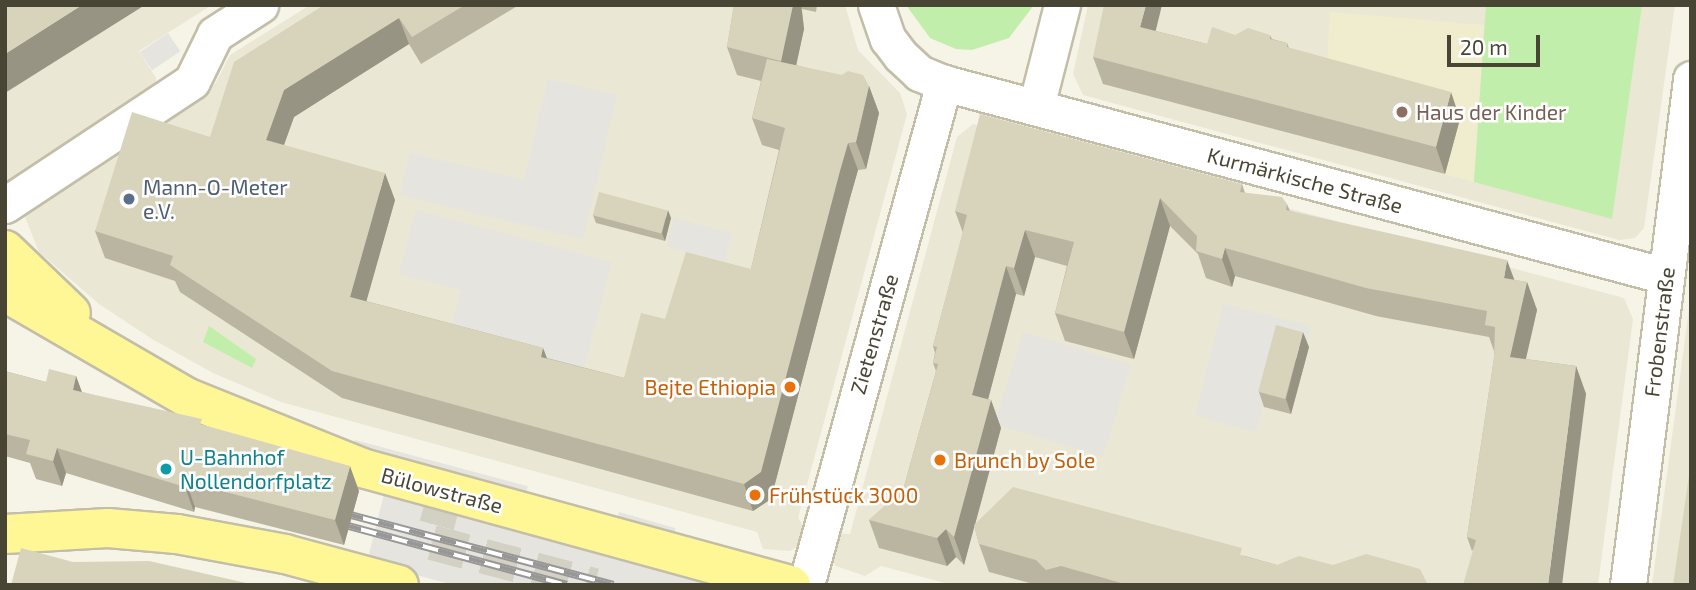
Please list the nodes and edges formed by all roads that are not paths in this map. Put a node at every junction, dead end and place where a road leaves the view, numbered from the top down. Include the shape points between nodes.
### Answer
1 (260, 5) edge
2 (876, 5) edge
3 (1062, 5) edge
4 (1691, 79) edge
5 (944, 83) junction
6 (1036, 107) junction
7 (5, 205) edge
8 (5, 250) edge
9 (1666, 276) junction
10 (5, 292) edge
11 (110, 352) junction
12 (5, 534) edge
13 (399, 585) edge
14 (791, 585) edge
15 (806, 585) edge
16 (1628, 585) edge

1 - 7 street via 215,34 192,81
2 - 5 street, Kurmärkische Straße via 888,39 901,56 919,73
3 - 6 street
4 - 9 street, Frobenstraße
5 - 6 street, Kurmärkische Straße
5 - 15 street, Zietenstraße
6 - 9 street, Kurmärkische Straße
8 - 11 main road, Bülowstraße
9 - 16 street, Frobenstraße
10 - 11 main road, Bülowstraße
11 - 14 main road, Bülowstraße via 226,416 362,468
12 - 13 main road via 108,528 177,534 285,554

